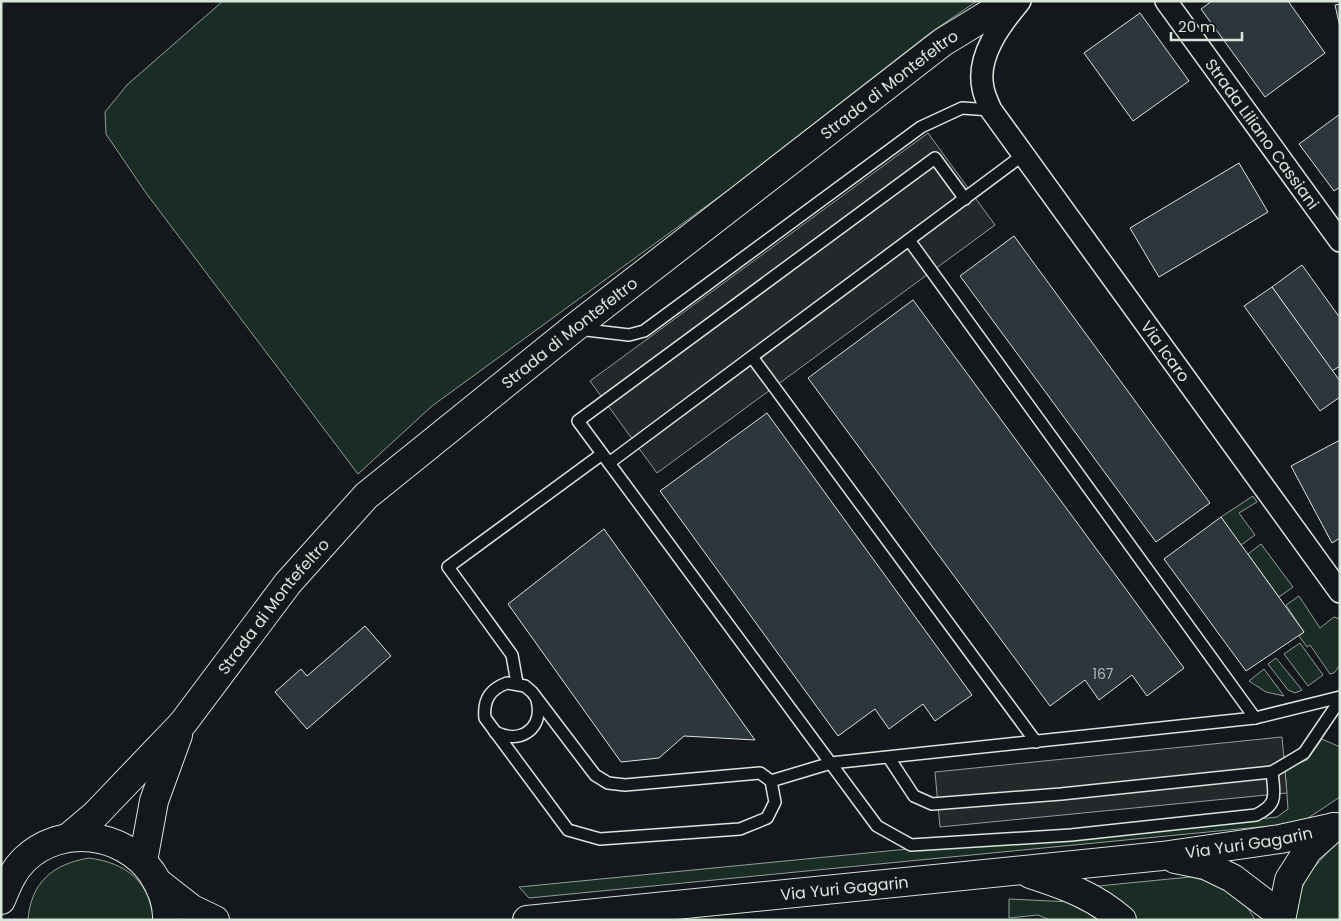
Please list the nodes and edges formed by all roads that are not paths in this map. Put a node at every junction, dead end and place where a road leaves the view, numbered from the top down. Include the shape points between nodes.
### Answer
1 (1010, 1) edge
2 (1020, 1) edge
3 (1166, 1) edge
4 (990, 110) junction
5 (1023, 155) junction
6 (965, 199) junction
7 (909, 240) junction
8 (1340, 241) edge
9 (574, 328) junction
10 (752, 357) junction
11 (606, 458) junction
12 (1340, 592) edge
13 (517, 683) junction
14 (532, 692) junction
15 (1340, 698) edge
16 (1255, 718) junction
17 (183, 722) junction
18 (488, 724) junction
19 (1036, 742) junction
20 (889, 758) junction
21 (831, 764) junction
22 (1272, 772) junction
23 (771, 781) junction
24 (1337, 825) edge
25 (69, 837) junction
26 (1162, 856) junction
27 (143, 861) junction
28 (1021, 872) junction
29 (160, 884) junction
30 (1, 900) edge
31 (1281, 917) edge
32 (167, 920) edge
33 (216, 920) edge
34 (527, 920) edge
35 (1122, 920) edge

1 - 9 main road, Strada di Montefeltro via 944,42
2 - 4 street, Via Icaro via 997,29 984,61 982,86
3 - 8 street, Strada Liliano Cassiani
4 - 5 street, Via Icaro
4 - 9 lane via 962,108 922,127 644,331 629,334
5 - 6 lane
5 - 12 street, Via Icaro
6 - 7 lane
6 - 11 lane via 935,158 578,420
7 - 10 lane
7 - 16 lane
9 - 17 main road, Strada di Montefeltro via 366,496 288,583
10 - 11 lane
10 - 19 lane
11 - 13 lane via 448,567 512,655
11 - 21 lane
13 - 14 lane
13 - 18 lane via 507,683 492,691 484,708
14 - 18 lane via 539,708 531,730 514,738 495,732
14 - 23 lane via 595,775 608,783 626,785 760,774
15 - 16 lane
15 - 22 lane via 1304,753
16 - 19 lane
17 - 25 main road, Strada di Montefeltro via 95,815
17 - 27 main road, Strada di Montefeltro via 154,800
18 - 23 lane via 568,830 600,839 740,829 767,818 775,802
19 - 20 lane
20 - 21 lane
20 - 22 lane via 914,796 932,804
21 - 22 lane via 877,826 911,845 1071,835 1256,815 1269,809 1275,796
21 - 23 lane
24 - 26 main road, Via Yuri Gagarin via 1280,839
24 - 31 main road, Via Yuri Gagarin via 1308,850 1289,880
25 - 27 main road, Strada di Montefeltro via 96,837 121,845
25 - 30 main road, Strada di Montefeltro via 45,845 24,860 8,880
26 - 28 main road, Via Yuri Gagarin
26 - 31 main road, Via Yuri Gagarin via 1205,865 1232,878
27 - 29 main road, Strada di Montefeltro
28 - 34 main road, Via Yuri Gagarin
28 - 35 main road via 1073,888
29 - 32 main road, Strada di Montefeltro
29 - 33 main road via 192,910

